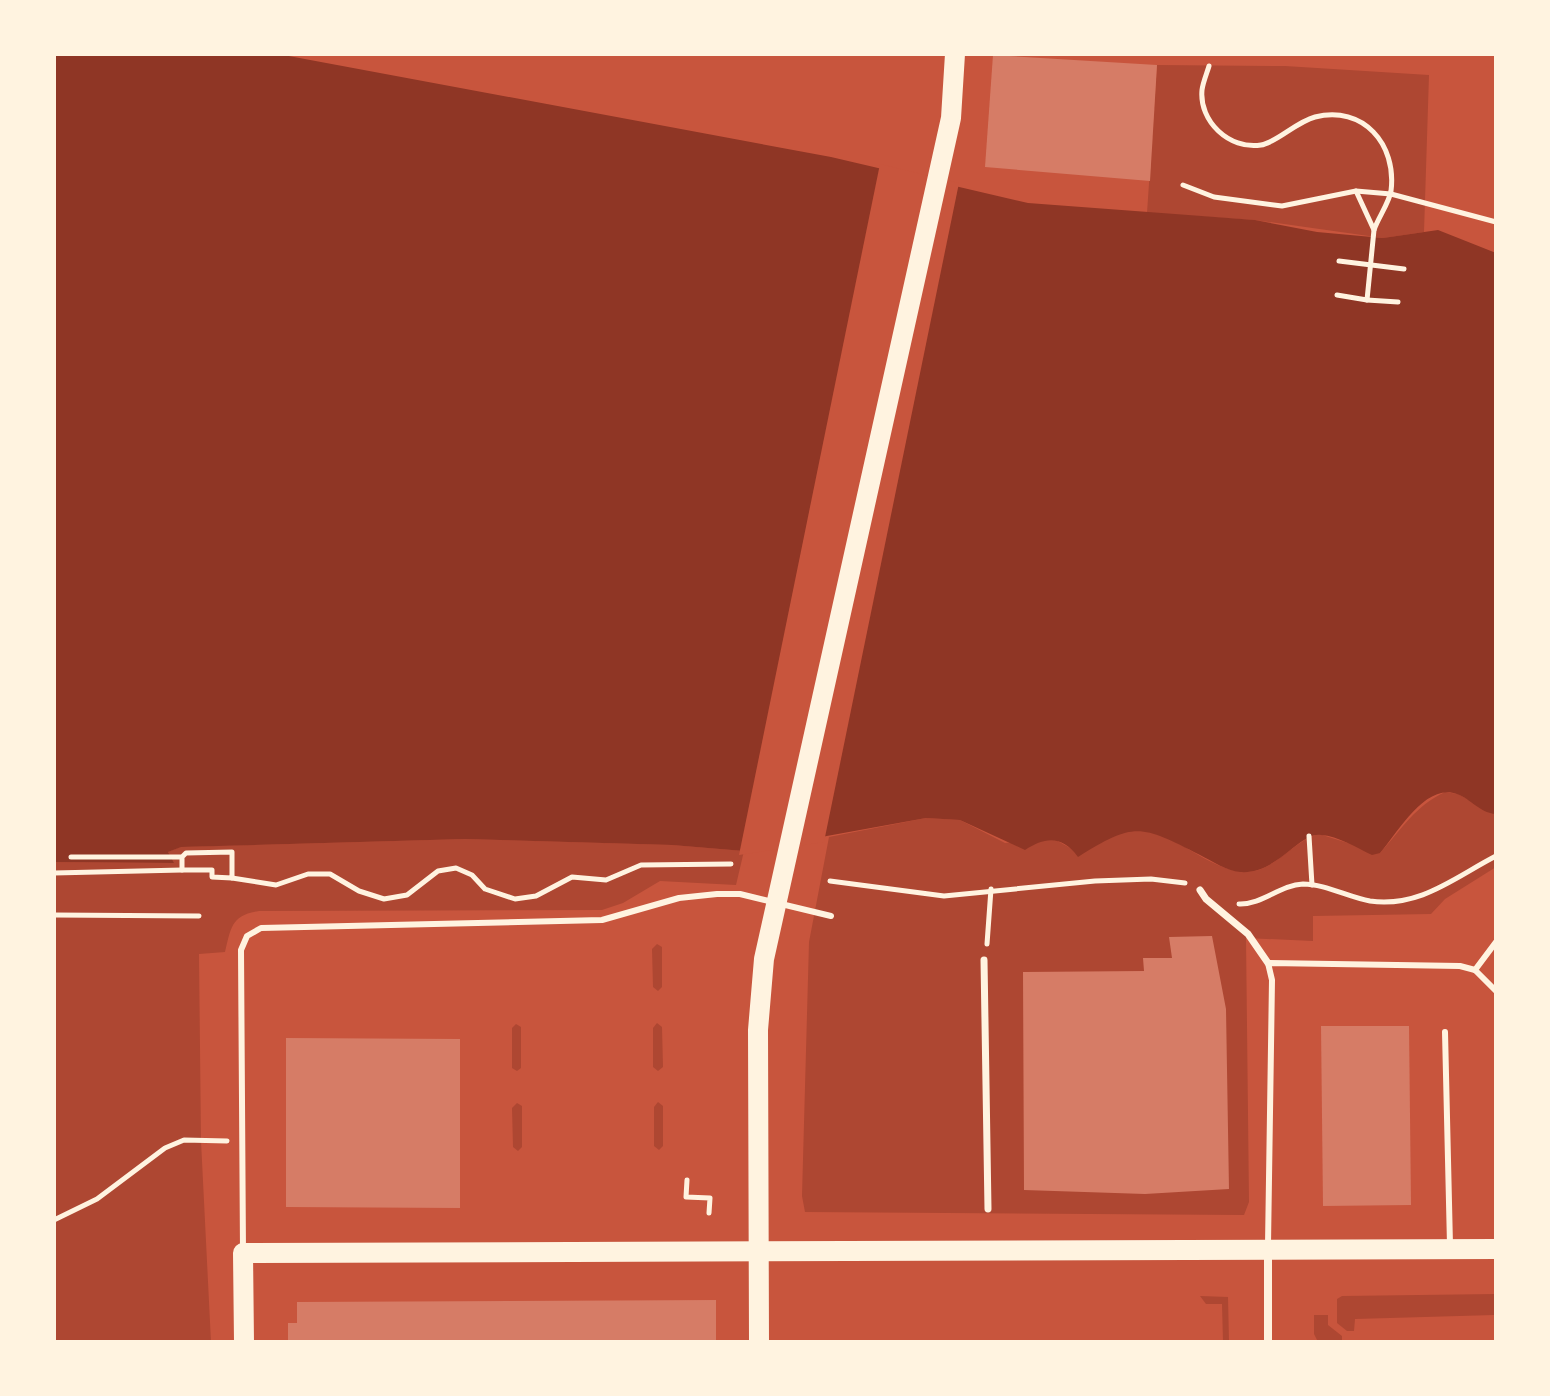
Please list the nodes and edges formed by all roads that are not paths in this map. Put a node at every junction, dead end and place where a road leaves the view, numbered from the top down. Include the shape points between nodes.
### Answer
1 (955, 54) edge
2 (1200, 890) road end
3 (831, 916) dead end
4 (1496, 942) edge
5 (984, 960) road end
6 (1268, 963) junction
7 (1475, 970) junction
8 (1496, 991) edge
9 (1445, 1032) dead end
10 (988, 1209) dead end
11 (1268, 1249) junction
12 (1450, 1249) junction
13 (1496, 1249) edge
14 (760, 1252) junction
15 (243, 1253) junction
16 (244, 1342) edge
17 (759, 1342) edge
18 (1268, 1342) edge

1 - 14 main road via 951,118 764,959 758,1030
2 - 6 street via 1248,934
3 - 15 lane via 740,894 717,894 679,898 602,920 261,928 247,936 241,950
4 - 7 lane
5 - 10 street
6 - 7 lane
6 - 11 lane
7 - 8 lane
9 - 12 lane
11 - 12 main road
11 - 14 main road
11 - 18 street
12 - 13 main road
14 - 15 main road
14 - 17 main road
15 - 16 main road

